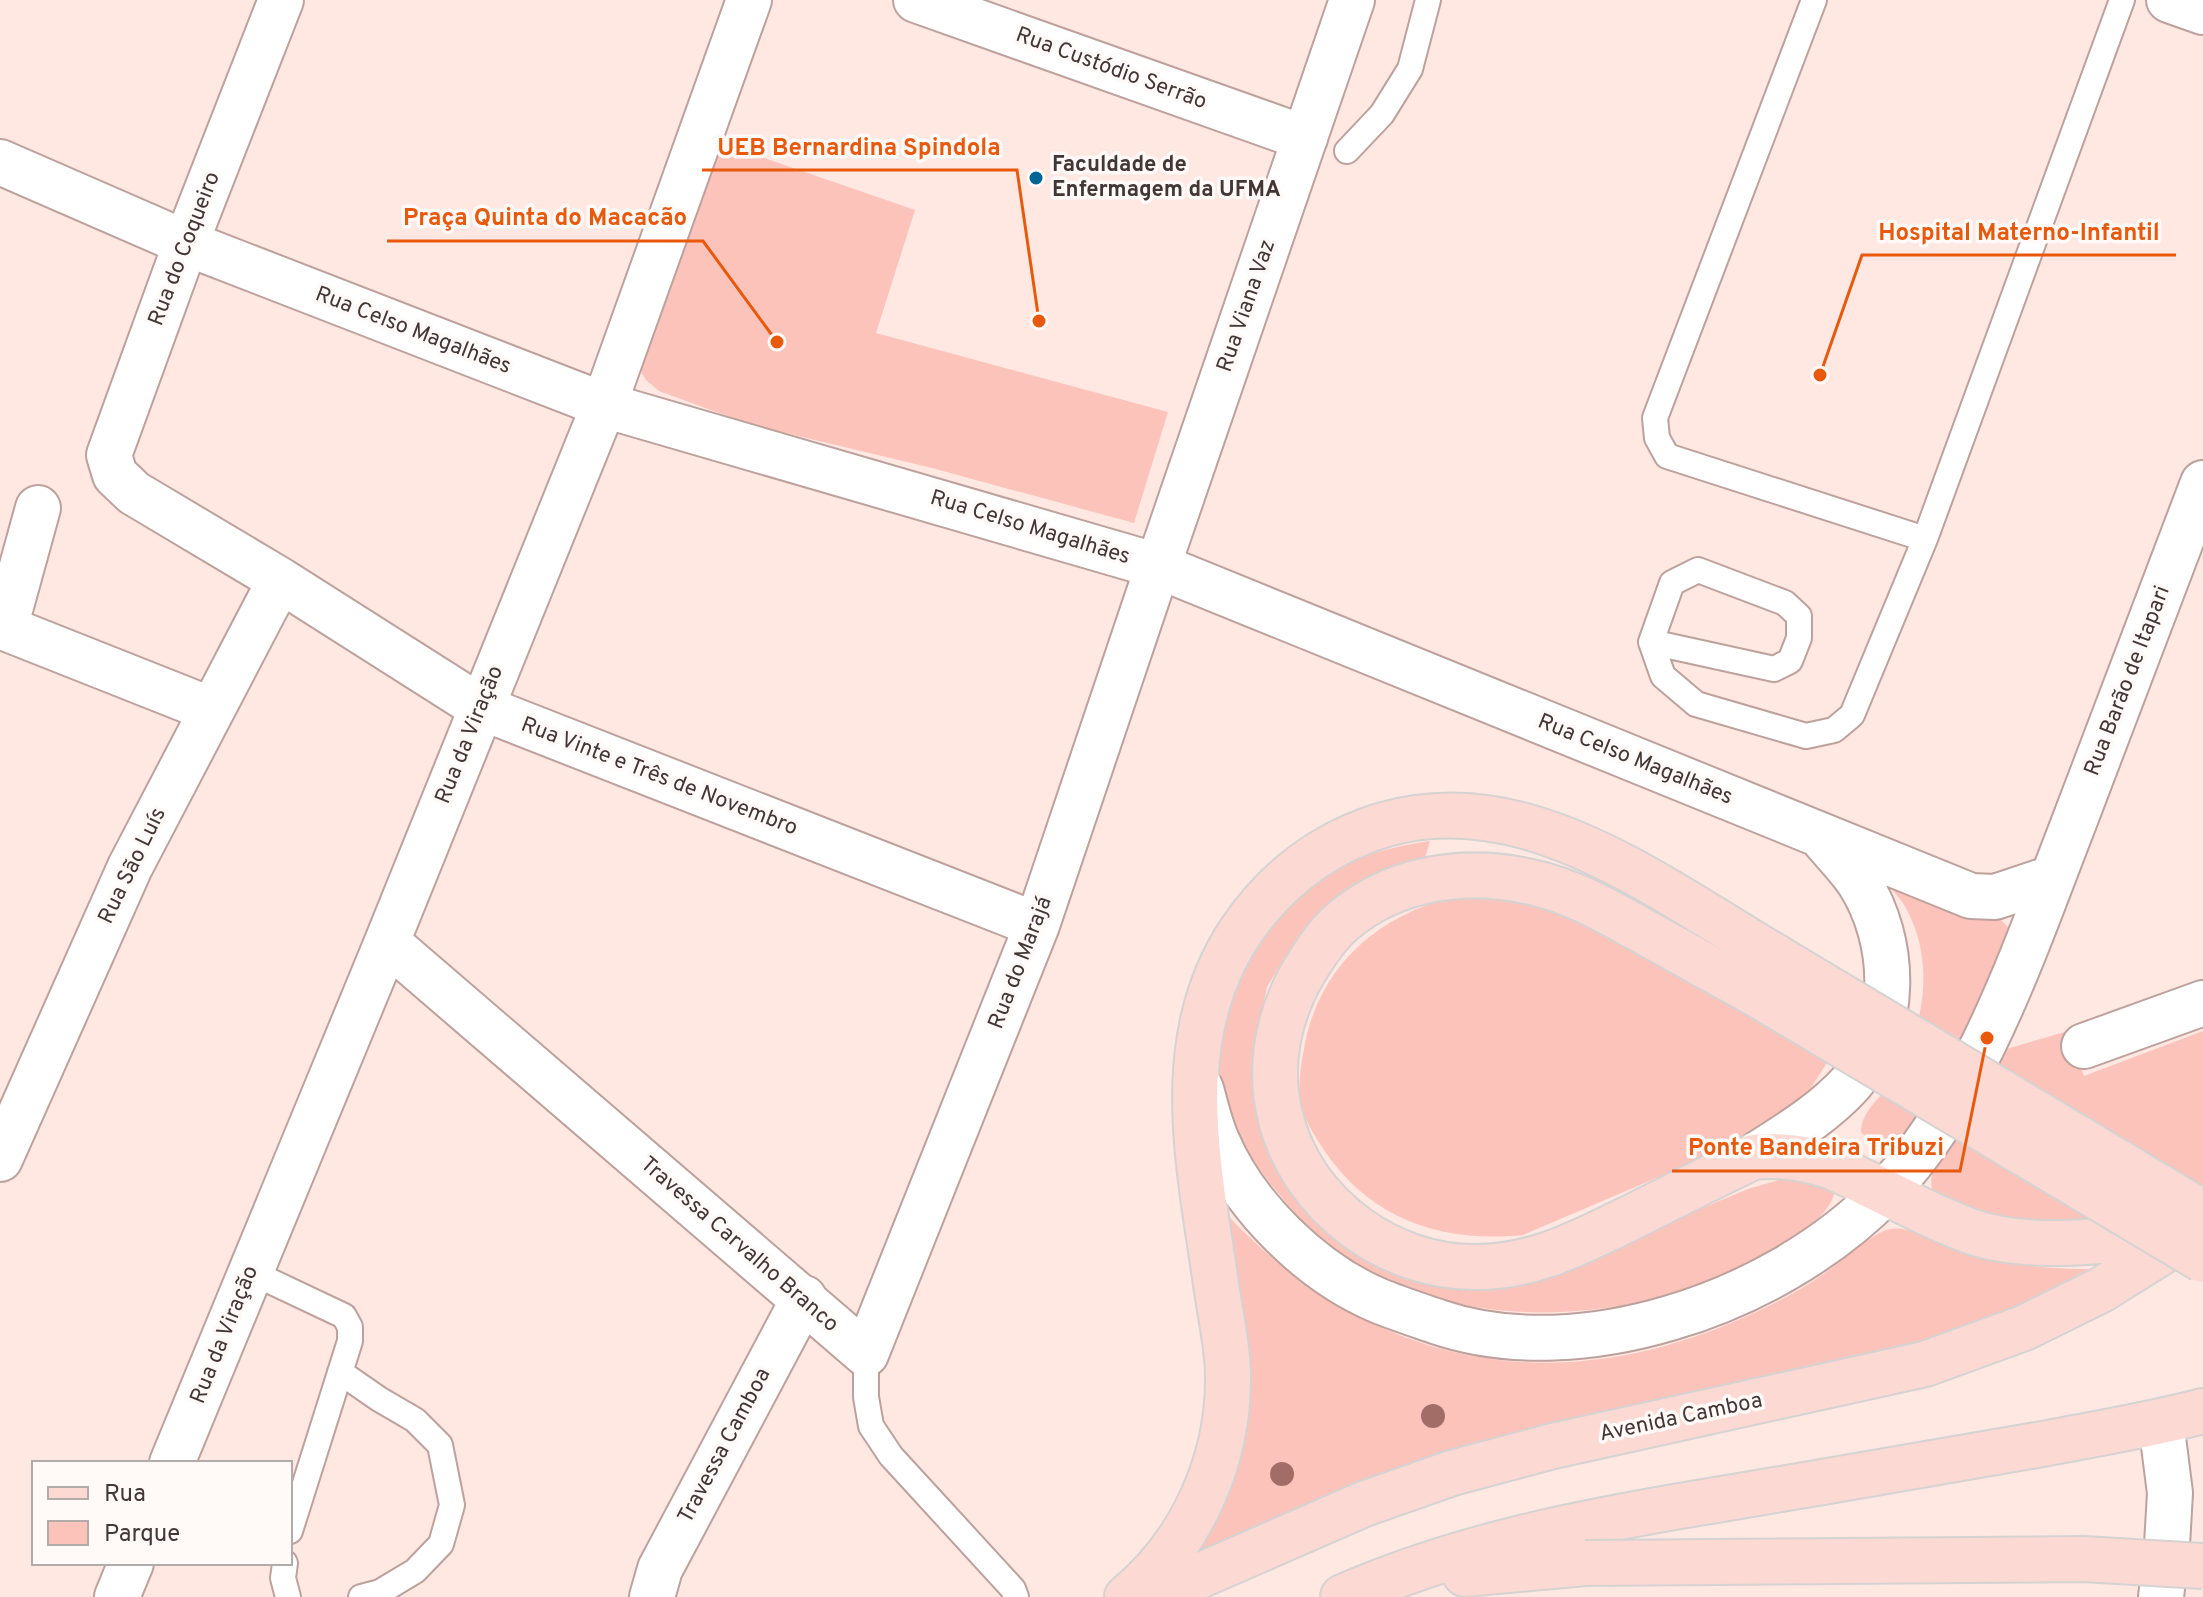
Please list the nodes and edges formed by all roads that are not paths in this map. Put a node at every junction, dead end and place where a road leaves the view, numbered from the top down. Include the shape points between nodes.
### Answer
1 (281, 0) edge
2 (749, 0) edge
3 (916, 0) edge
4 (1352, 0) edge
5 (1428, 0) edge
6 (1814, 0) edge
7 (2122, 0) edge
8 (2169, 0) edge
9 (2203, 12) edge
10 (1305, 138) junction
11 (1347, 151) dead end
12 (0, 162) edge
13 (186, 243) junction
14 (604, 405) junction
15 (2203, 483) edge
16 (134, 493) joint
17 (38, 508) dead end
18 (1925, 539) junction
19 (2189, 560) edge
20 (1158, 566) junction
21 (280, 580) junction
22 (3, 627) edge
23 (1651, 642) junction
24 (480, 707) junction
25 (212, 710) junction
26 (1819, 835) junction
27 (2052, 878) junction
28 (1037, 925) junction
29 (387, 942) junction
30 (1767, 976) junction
31 (2203, 1003) edge
32 (1198, 1046) junction
33 (2084, 1046) dead end
34 (1753, 1157) junction
35 (0, 1159) edge
36 (1886, 1192) junction
37 (2203, 1213) edge
38 (2203, 1226) edge
39 (2203, 1260) edge
40 (251, 1272) junction
41 (804, 1298) junction
42 (866, 1354) junction
43 (340, 1372) junction
44 (2203, 1411) edge
45 (2161, 1422) junction
46 (173, 1461) edge
47 (2186, 1497) edge
48 (292, 1525) edge
49 (130, 1565) edge
50 (2203, 1566) edge
51 (1363, 1591) edge
52 (117, 1597) edge
53 (361, 1597) edge
54 (652, 1597) edge
55 (1016, 1597) edge
56 (1127, 1597) edge
57 (1151, 1597) edge
58 (2161, 1597) edge

1 - 13 street, Rua do Coqueiro
2 - 14 street, Rua da Viração
3 - 10 street, Rua Custódio Serrão
4 - 10 street, Rua Viana Vaz
5 - 11 lane via 1410,69 1382,114
6 - 18 lane via 1655,418 1657,438 1667,456
7 - 18 lane
8 - 9 street
10 - 20 street, Rua Viana Vaz
12 - 13 street, Rua Celso Magalhães
13 - 14 street, Rua Celso Magalhães
13 - 16 street, Rua do Coqueiro via 109,455 115,475
14 - 20 street, Rua Celso Magalhães
14 - 24 street, Rua da Viração
15 - 19 street, Rua Barão de Itapari
16 - 21 street, Rua Vinte e Três de Novembro
17 - 22 street
18 - 23 lane via 1852,715 1834,730 1806,736 1696,704 1663,676
19 - 27 street, Rua Barão de Itapari
20 - 26 street, Rua Celso Magalhães
20 - 28 street, Rua do Marajá
21 - 24 street, Rua Vinte e Três de Novembro
21 - 25 street, Rua São Luís
22 - 25 street
23 - 23 lane via 1774,669 1790,661 1799,638 1799,616 1785,603 1698,570 1672,583
24 - 28 street, Rua Vinte e Três de Novembro
24 - 29 street, Rua da Viração
25 - 35 street, Rua São Luís via 130,867
26 - 27 street, Rua Celso Magalhães via 1971,896 1995,897
26 - 34 street via 1847,865 1872,907 1886,958 1883,1018 1874,1046 1852,1081 1822,1110
27 - 36 street, Rua Barão de Itapari via 1987,1038 1935,1127
28 - 42 street, Rua do Marajá
29 - 40 street, Rua da Viração
29 - 41 street, Travessa Carvalho Branco
30 - 32 main road via 1611,859 1561,836 1482,816 1419,819 1331,847 1276,888 1245,926 1215,977
30 - 34 main road via 1533,882 1480,875 1429,880 1378,897 1321,945 1294,991 1275,1061 1283,1127 1317,1193 1365,1233 1424,1261 1471,1267 1538,1260
30 - 37 main road, bridge
30 - 39 main road, bridge
31 - 33 street
32 - 36 street, Rua Barão de Itapari via 1201,1090 1217,1143 1238,1180 1294,1246 1376,1300 1476,1331 1582,1336 1699,1310 1794,1264
32 - 56 main road via 1194,1119 1229,1372 1227,1405 1217,1460 1198,1507 1163,1561
34 - 36 main road via 1807,1159
36 - 38 main road via 1973,1233 2011,1239 2127,1240
38 - 57 main road, Avenida Camboa via 2101,1290 2024,1328 1925,1364 1452,1473 1364,1504
40 - 43 lane via 344,1316 351,1334
40 - 46 street, Rua da Viração
41 - 42 street, Travessa Carvalho Branco
41 - 54 street, Travessa Camboa via 660,1569
42 - 55 lane via 871,1426 891,1456
43 - 48 lane
43 - 53 lane via 415,1420 440,1445 452,1505 441,1544 415,1571
44 - 45 main road
45 - 47 street
45 - 51 main road via 1584,1522 1481,1547
47 - 58 street via 2167,1545
49 - 52 street
50 - 51 main road, bridge via 2083,1559 1585,1563

